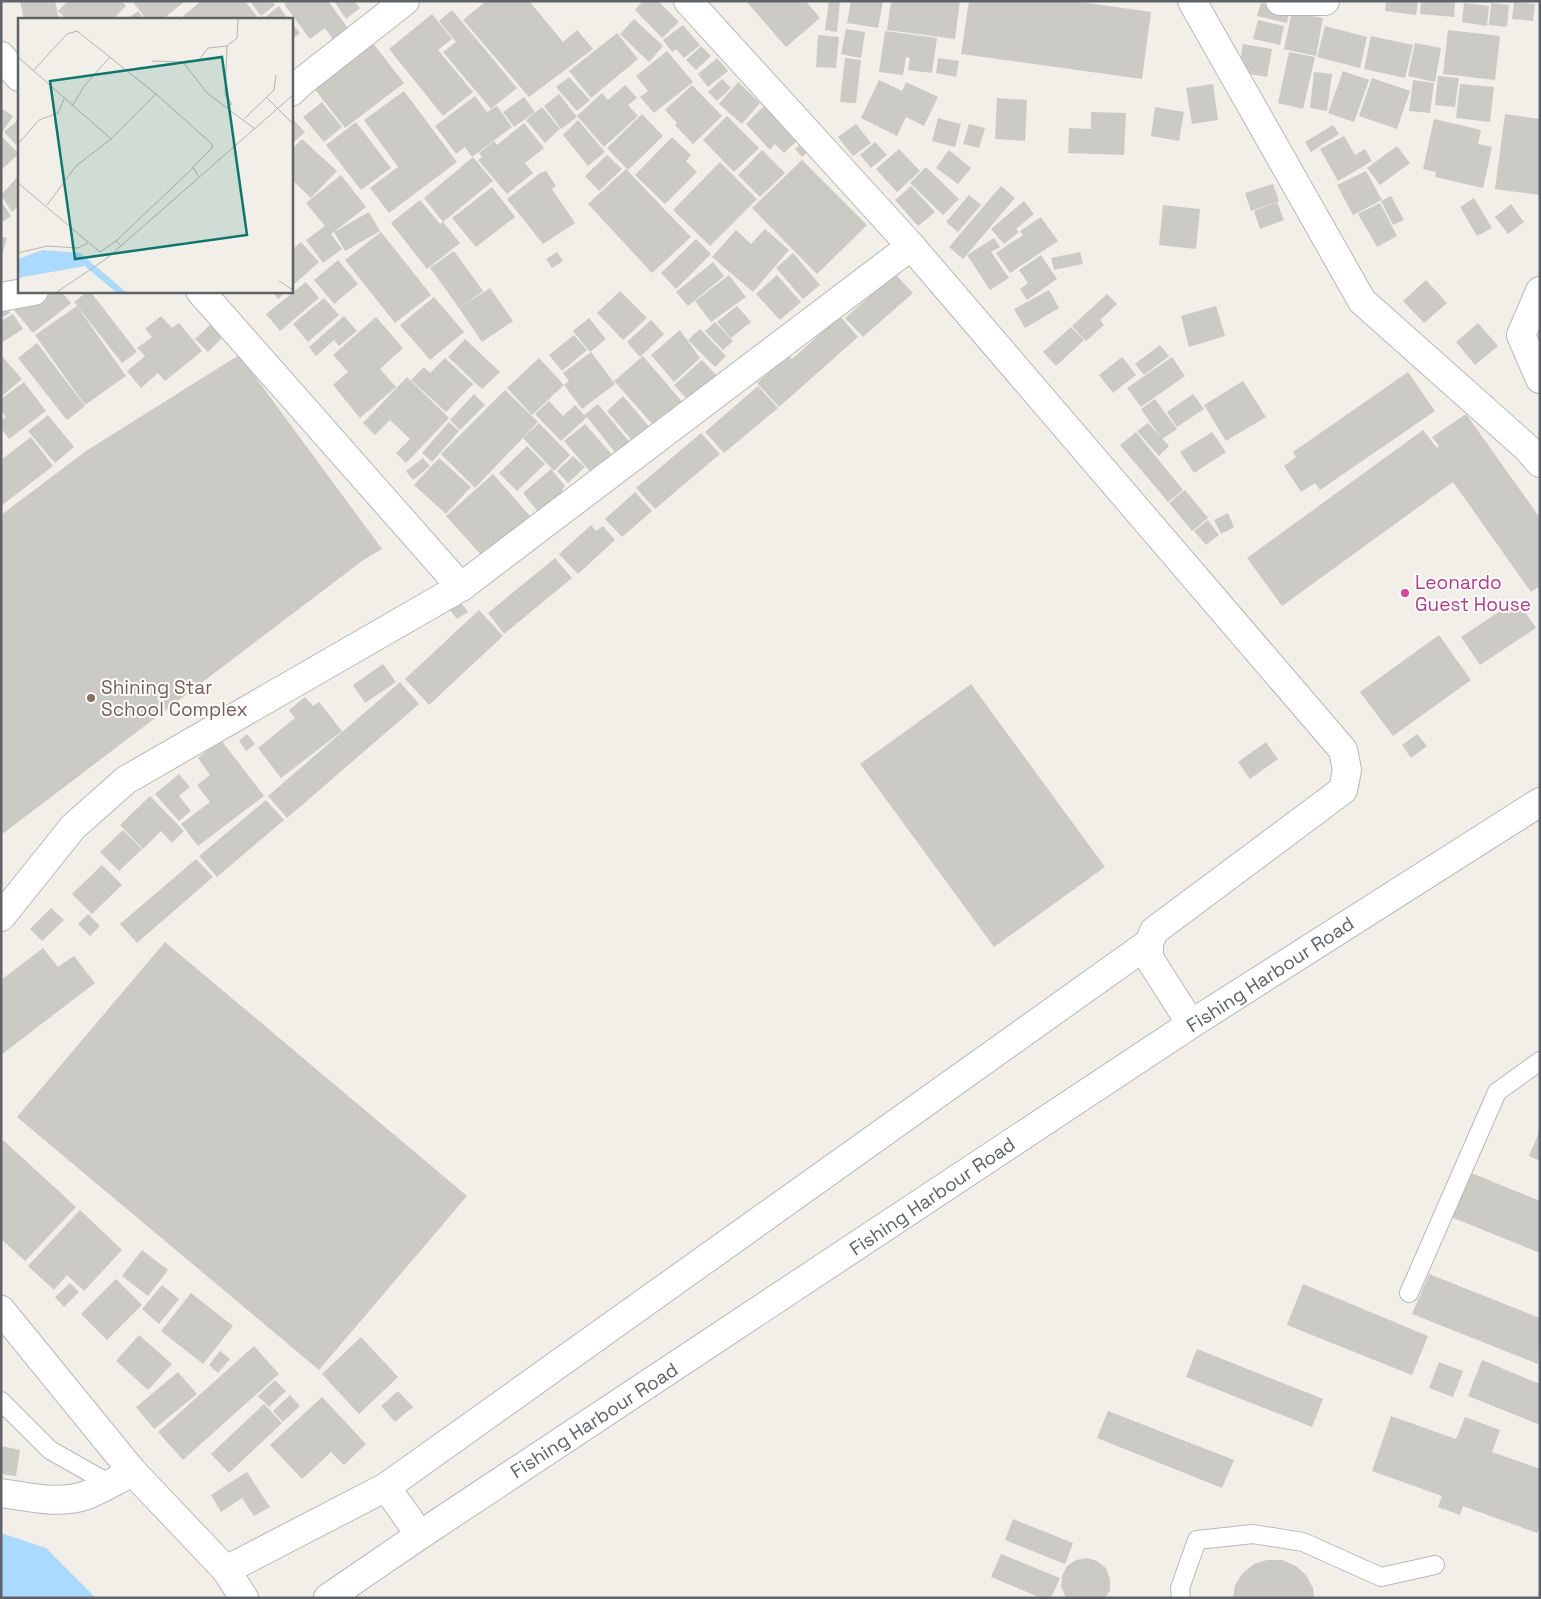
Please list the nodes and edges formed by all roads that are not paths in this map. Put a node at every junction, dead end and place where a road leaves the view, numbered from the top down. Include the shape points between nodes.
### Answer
1 (406, 1) edge
2 (688, 1) edge
3 (1192, 1) edge
4 (1280, 1) edge
5 (1325, 1) edge
6 (1, 56) edge
7 (18, 76) edge
8 (292, 91) edge
9 (911, 246) junction
10 (28, 292) edge
11 (201, 292) edge
12 (1540, 292) edge
13 (1, 297) edge
14 (1540, 379) edge
15 (1535, 450) edge
16 (461, 587) junction
17 (1540, 802) edge
18 (1, 917) edge
19 (1149, 944) junction
20 (1191, 1024) junction
21 (1540, 1061) edge
22 (1409, 1292) dead end
23 (1, 1310) edge
24 (1, 1401) edge
25 (121, 1478) junction
26 (386, 1487) junction
27 (1, 1493) edge
28 (420, 1535) junction
29 (1435, 1565) dead end
30 (226, 1570) junction
31 (244, 1598) edge
32 (328, 1598) edge
33 (1181, 1598) edge

1 - 8 street
2 - 9 street
3 - 15 street via 1362,301
4 - 5 street
6 - 7 street
9 - 16 street
9 - 19 street via 1342,750 1347,770 1343,790 1154,931
10 - 13 street
11 - 16 street
12 - 14 street via 1522,336
16 - 18 street via 126,780 73,827
17 - 20 street, Fishing Harbour Road
19 - 20 street via 1149,958
19 - 26 street
20 - 28 street, Fishing Harbour Road
21 - 22 lane via 1497,1092
23 - 25 street
24 - 25 lane via 50,1450
25 - 27 street via 87,1495 71,1498 41,1500
25 - 30 street
26 - 28 street
26 - 30 street
28 - 32 street, Fishing Harbour Road
29 - 33 lane via 1381,1577 1303,1542 1252,1534 1197,1540 1180,1588
30 - 31 street

